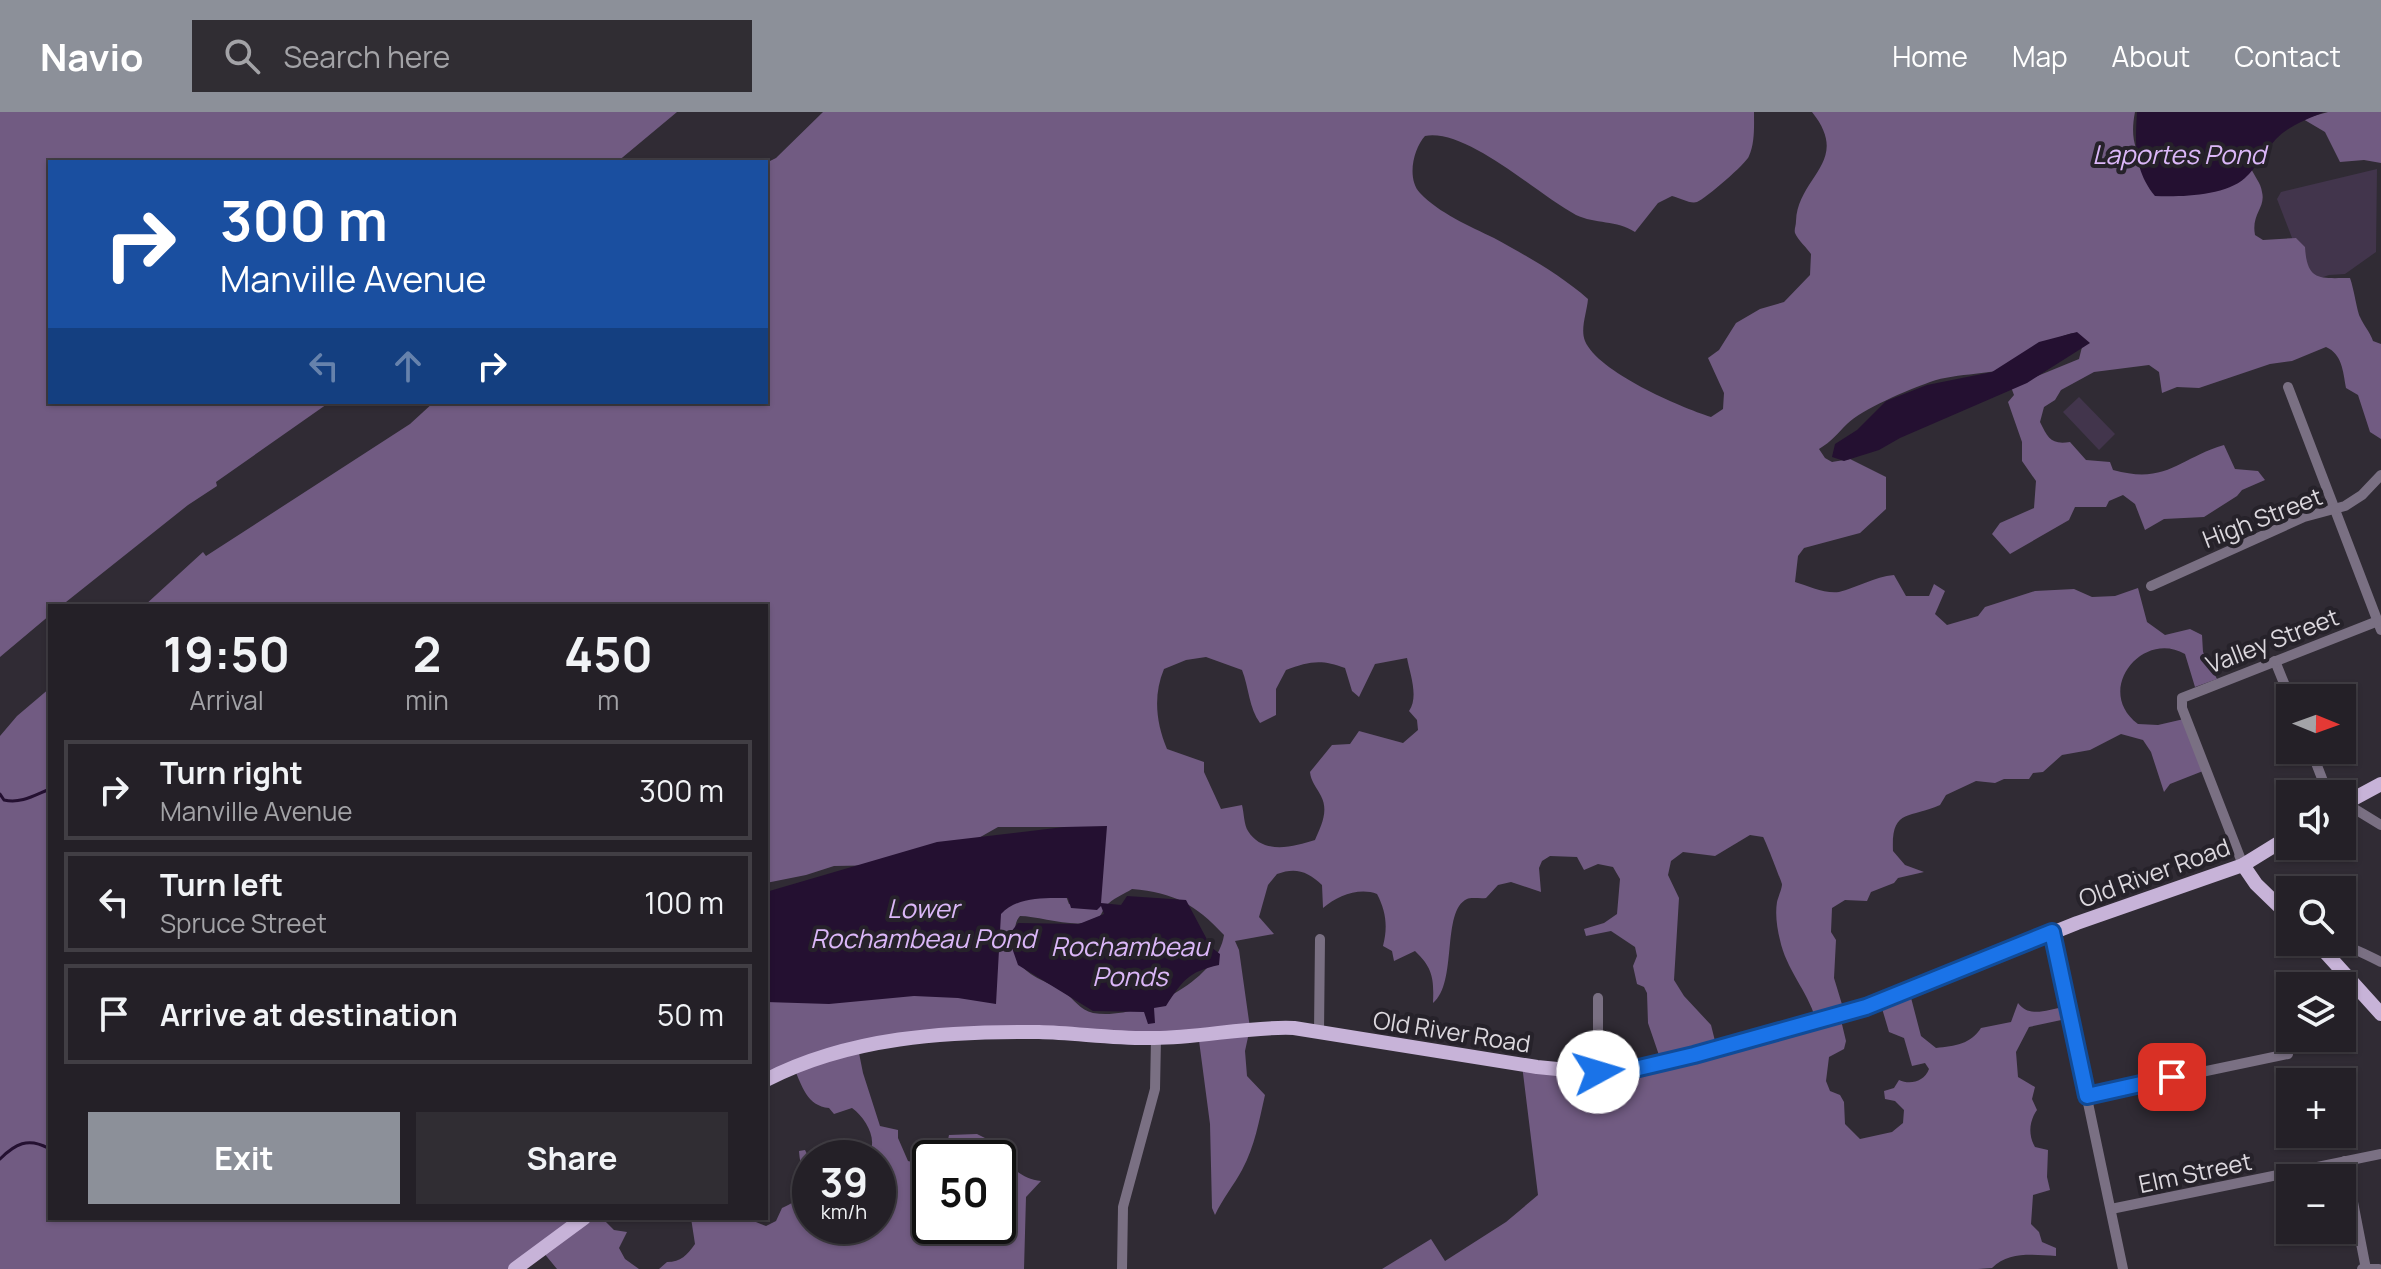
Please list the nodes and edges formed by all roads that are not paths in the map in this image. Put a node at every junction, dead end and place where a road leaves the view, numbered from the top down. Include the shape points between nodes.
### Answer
1 (2288, 387) dead end
2 (2381, 475) edge
3 (2334, 509) junction
4 (2151, 586) dead end
5 (2379, 625) edge
6 (2275, 661) junction
7 (2284, 684) edge
8 (2381, 784) edge
9 (2356, 798) edge
10 (2356, 811) edge
11 (2381, 825) edge
12 (2276, 845) edge
13 (2243, 865) junction
14 (2276, 903) edge
15 (2052, 932) junction
16 (1320, 939) dead end
17 (2356, 951) edge
18 (2329, 956) edge
19 (2381, 962) edge
20 (1598, 998) dead end
21 (2381, 1014) edge
22 (1319, 1032) junction
23 (1156, 1039) junction
24 (2288, 1054) dead end
25 (1598, 1072) junction
26 (768, 1079) edge
27 (2087, 1096) junction
28 (2381, 1154) edge
29 (2345, 1161) junction
30 (2111, 1209) junction
31 (581, 1220) edge
32 (515, 1269) edge
33 (1122, 1269) edge
34 (2123, 1269) edge
35 (2365, 1269) edge
36 (2379, 1269) edge

1 - 3 street
2 - 3 street, High Street via 2362,495
3 - 4 street, High Street via 2304,517
3 - 5 street
5 - 6 street, Valley Street
6 - 7 street
6 - 13 street, Valley Street via 2182,698
8 - 9 main road
10 - 11 street
12 - 13 main road, Old River Road
13 - 14 main road
13 - 15 main road, Old River Road
15 - 25 main road, Old River Road via 1866,1007 1694,1055
15 - 27 street
16 - 22 street
17 - 19 street
18 - 21 main road
20 - 25 street
22 - 23 main road, Old River Road via 1271,1027
22 - 25 main road, Old River Road
23 - 26 main road, Old River Road via 1040,1032 934,1035 818,1057
23 - 33 street via 1155,1089 1123,1207
24 - 27 street
27 - 30 street
28 - 29 street, Elm Street
29 - 30 street, Elm Street
29 - 35 street
30 - 34 street
31 - 32 main road
35 - 36 street

